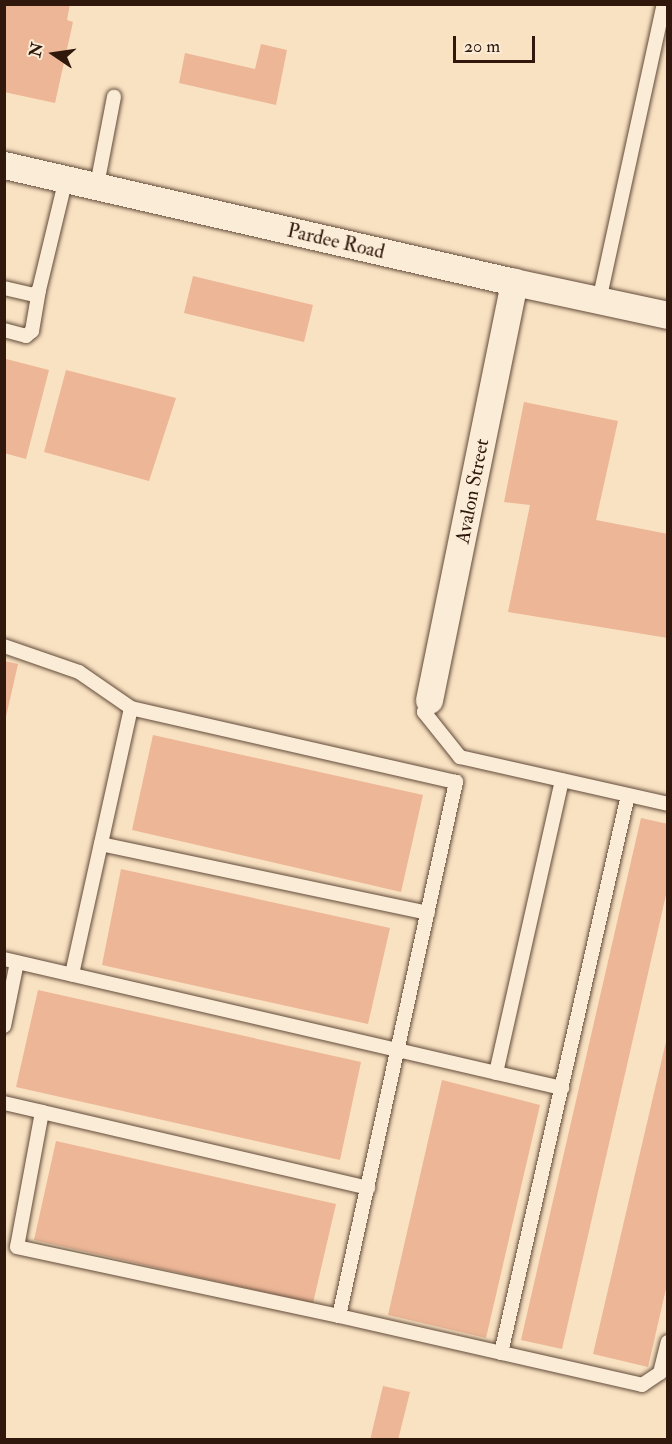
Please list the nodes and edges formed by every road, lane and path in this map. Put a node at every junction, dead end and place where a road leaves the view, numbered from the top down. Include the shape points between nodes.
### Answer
1 (664, 4) edge
2 (114, 97) dead end
3 (4, 165) edge
4 (66, 178) junction
5 (97, 185) junction
6 (514, 282) junction
7 (4, 288) edge
8 (39, 290) junction
9 (599, 301) junction
10 (668, 315) edge
11 (4, 330) edge
12 (4, 645) edge
13 (429, 700) joint
14 (131, 708) junction
15 (562, 780) junction
16 (628, 795) junction
17 (668, 804) edge
18 (101, 844) junction
19 (428, 913) junction
20 (11, 961) edge
21 (72, 975) junction
22 (4, 1026) edge
23 (399, 1050) junction
24 (496, 1073) junction
25 (562, 1088) junction
26 (4, 1102) edge
27 (42, 1112) junction
28 (368, 1188) junction
29 (339, 1316) junction
30 (668, 1342) edge
31 (501, 1353) junction

1 - 9 lane
2 - 5 lane
3 - 4 street, Pardee Road
4 - 5 street, Pardee Road
4 - 8 lane
5 - 6 street, Pardee Road
6 - 9 street, Pardee Road
6 - 13 street, Avalon Street
7 - 8 lane via 34,295
8 - 11 lane via 32,331 26,336
9 - 10 street, Pardee Road
12 - 14 lane via 79,672
13 - 15 lane via 424,712 460,757
14 - 18 lane
14 - 19 lane via 456,782
15 - 16 lane
15 - 24 lane
16 - 17 lane
16 - 25 lane
18 - 19 lane
18 - 21 lane
19 - 23 lane
20 - 21 lane
20 - 22 lane
21 - 23 lane
23 - 24 lane
23 - 28 lane
24 - 25 lane
25 - 31 lane
26 - 27 lane
27 - 28 lane
27 - 29 lane via 17,1247
28 - 29 lane
29 - 31 lane
30 - 31 lane via 660,1373 642,1385

